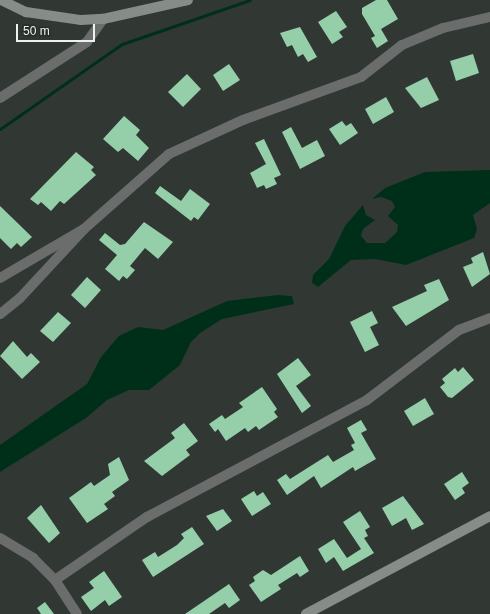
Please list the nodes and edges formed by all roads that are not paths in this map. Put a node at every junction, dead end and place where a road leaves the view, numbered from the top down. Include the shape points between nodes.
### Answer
1 (1, 0) edge
2 (188, 0) edge
3 (490, 17) edge
4 (103, 19) junction
5 (0, 98) edge
6 (84, 229) junction
7 (0, 278) edge
8 (0, 314) edge
9 (490, 318) edge
10 (490, 516) edge
11 (0, 538) edge
12 (55, 580) junction
13 (77, 614) edge
14 (306, 614) edge

1 - 4 street via 33,14 81,20
2 - 4 street
3 - 6 street via 443,28 402,45 361,77 243,120 169,154
4 - 5 street via 76,50
6 - 7 street
6 - 8 street via 20,298
9 - 12 street via 459,330 367,400 147,517
10 - 14 street
11 - 12 street via 33,558
12 - 13 street

